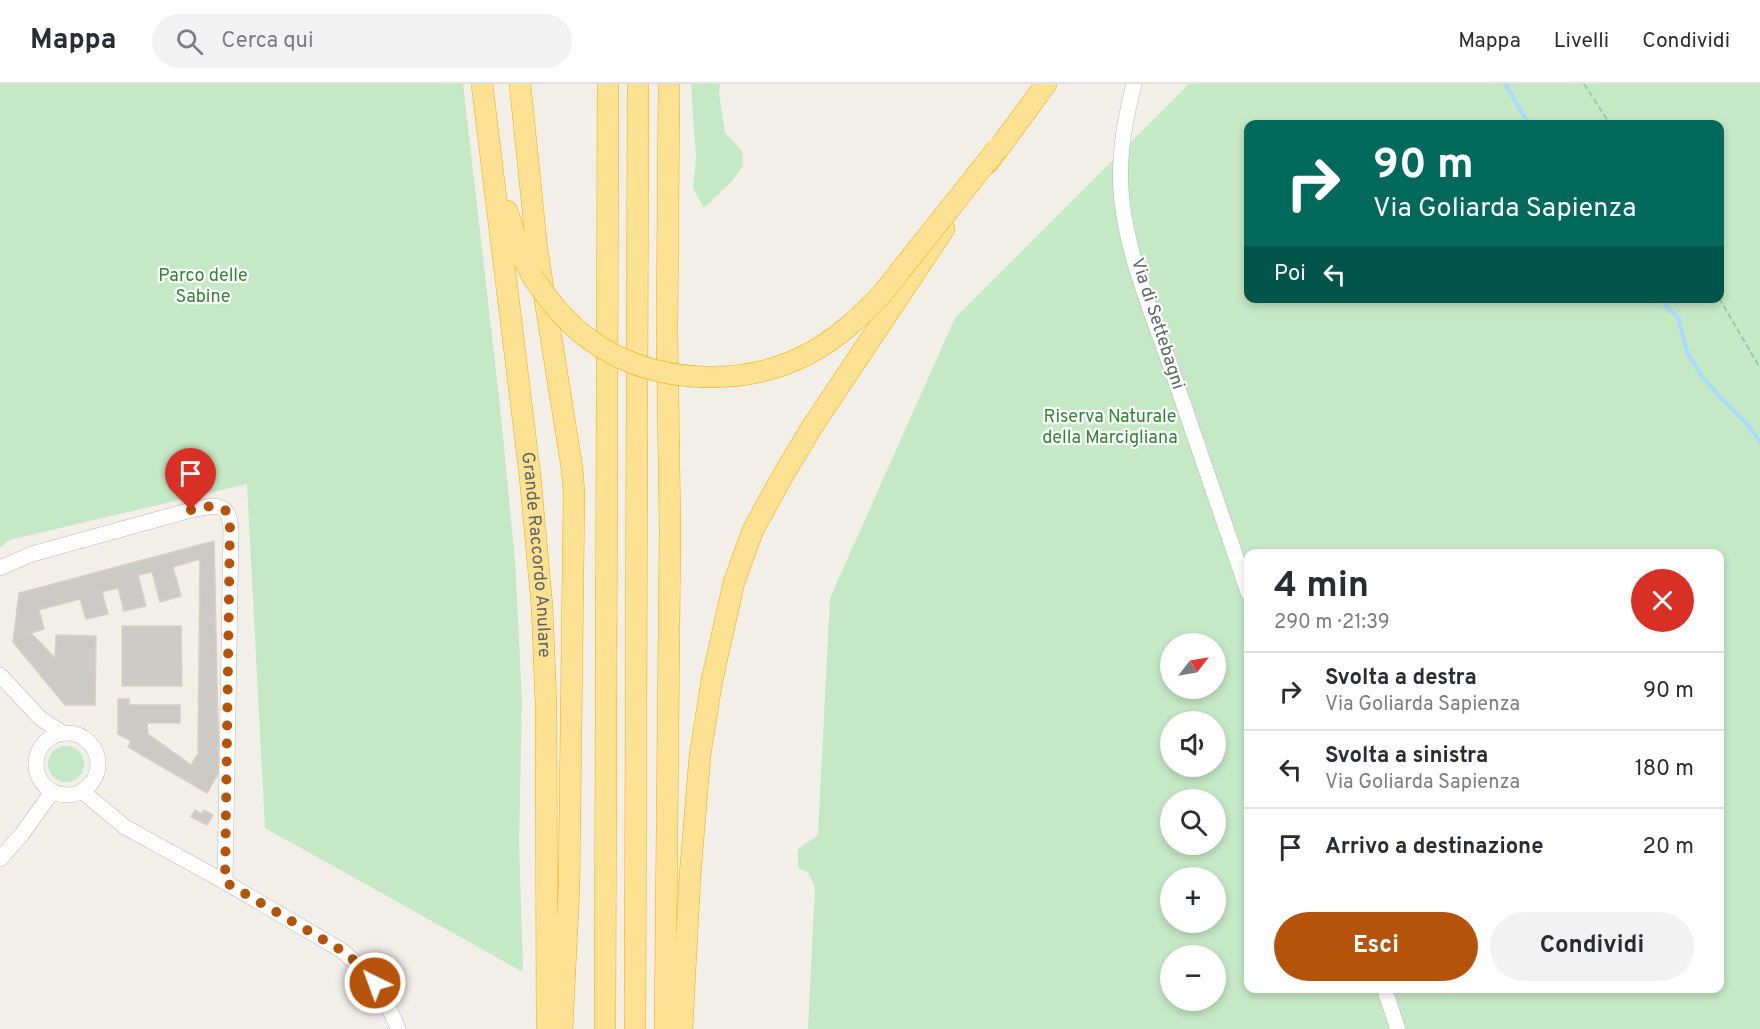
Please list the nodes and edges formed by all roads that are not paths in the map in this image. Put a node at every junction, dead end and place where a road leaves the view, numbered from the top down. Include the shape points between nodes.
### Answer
1 (482, 84) edge
2 (520, 84) edge
3 (608, 84) edge
4 (638, 84) edge
5 (669, 84) edge
6 (1046, 84) edge
7 (1134, 84) edge
8 (488, 132) junction
9 (997, 149) junction
10 (0, 568) edge
11 (1244, 580) edge
12 (0, 675) edge
13 (63, 733) junction
14 (52, 792) junction
15 (83, 792) junction
16 (0, 859) edge
17 (225, 882) junction
18 (1386, 993) edge
19 (398, 1029) edge
20 (547, 1029) edge
21 (562, 1029) edge
22 (605, 1029) edge
23 (635, 1029) edge
24 (665, 1029) edge
25 (682, 1029) edge
26 (1398, 1029) edge

1 - 8 highway, Grande Raccordo Anulare
2 - 21 highway via 537,250 574,493 569,876
3 - 22 highway
4 - 23 highway
5 - 24 highway
6 - 9 highway
7 - 11 street, Via di Settebagni via 1125,120 1120,169 1127,230
8 - 9 highway, bridge via 520,251 554,306 590,340 628,362 662,372 704,377 772,369 808,354 841,333 882,294
8 - 20 highway, Grande Raccordo Anulare via 542,606
9 - 25 highway, bridge via 812,427 753,530 734,582 707,704
10 - 17 street via 32,554 191,510 213,506 229,514
12 - 13 street via 41,719
13 - 14 street via 46,741 36,758 39,777
13 - 15 street via 84,738 97,754 96,776
14 - 15 street
14 - 16 street
15 - 17 street via 125,827
17 - 19 street via 325,939 356,962 384,996
18 - 26 street

